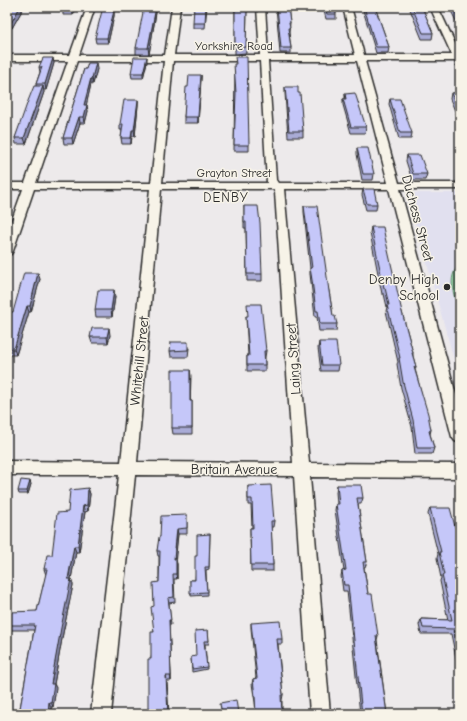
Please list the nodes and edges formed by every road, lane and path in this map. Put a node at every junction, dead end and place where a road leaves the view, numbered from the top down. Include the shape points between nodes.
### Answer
1 (91, 7) edge
2 (176, 7) edge
3 (261, 7) edge
4 (347, 7) edge
5 (434, 7) edge
6 (7, 58) edge
7 (74, 58) junction
8 (169, 58) junction
9 (263, 58) junction
10 (360, 58) junction
11 (459, 60) edge
12 (7, 186) edge
13 (30, 186) junction
14 (156, 186) junction
15 (276, 186) junction
16 (394, 186) junction
17 (460, 186) edge
18 (7, 251) edge
19 (460, 437) edge
20 (7, 468) edge
21 (128, 469) junction
22 (301, 470) junction
23 (460, 471) edge
24 (100, 714) edge
25 (320, 714) edge

1 - 7 street
2 - 8 street, Whitehill Street
3 - 9 street, Laing Street
4 - 10 street, Duchess Street
5 - 11 street
6 - 7 street, Yorkshire Road
7 - 8 street, Yorkshire Road
7 - 13 street
8 - 9 street, Yorkshire Road
8 - 14 street, Whitehill Street
9 - 10 street, Yorkshire Road
9 - 15 street, Laing Street via 271,181
10 - 11 street, Yorkshire Road
10 - 16 street, Duchess Street
12 - 13 street, Grayton Street
13 - 14 street, Grayton Street
13 - 18 street
14 - 15 street, Grayton Street
14 - 21 street, Whitehill Street
15 - 16 street, Grayton Street
15 - 22 street, Laing Street via 280,191
16 - 17 street, Grayton Street
16 - 19 street, Duchess Street
20 - 21 street, Britain Avenue
21 - 22 street, Britain Avenue
21 - 24 street, Whitehill Street
22 - 23 street, Britain Avenue
22 - 25 street, Laing Street

